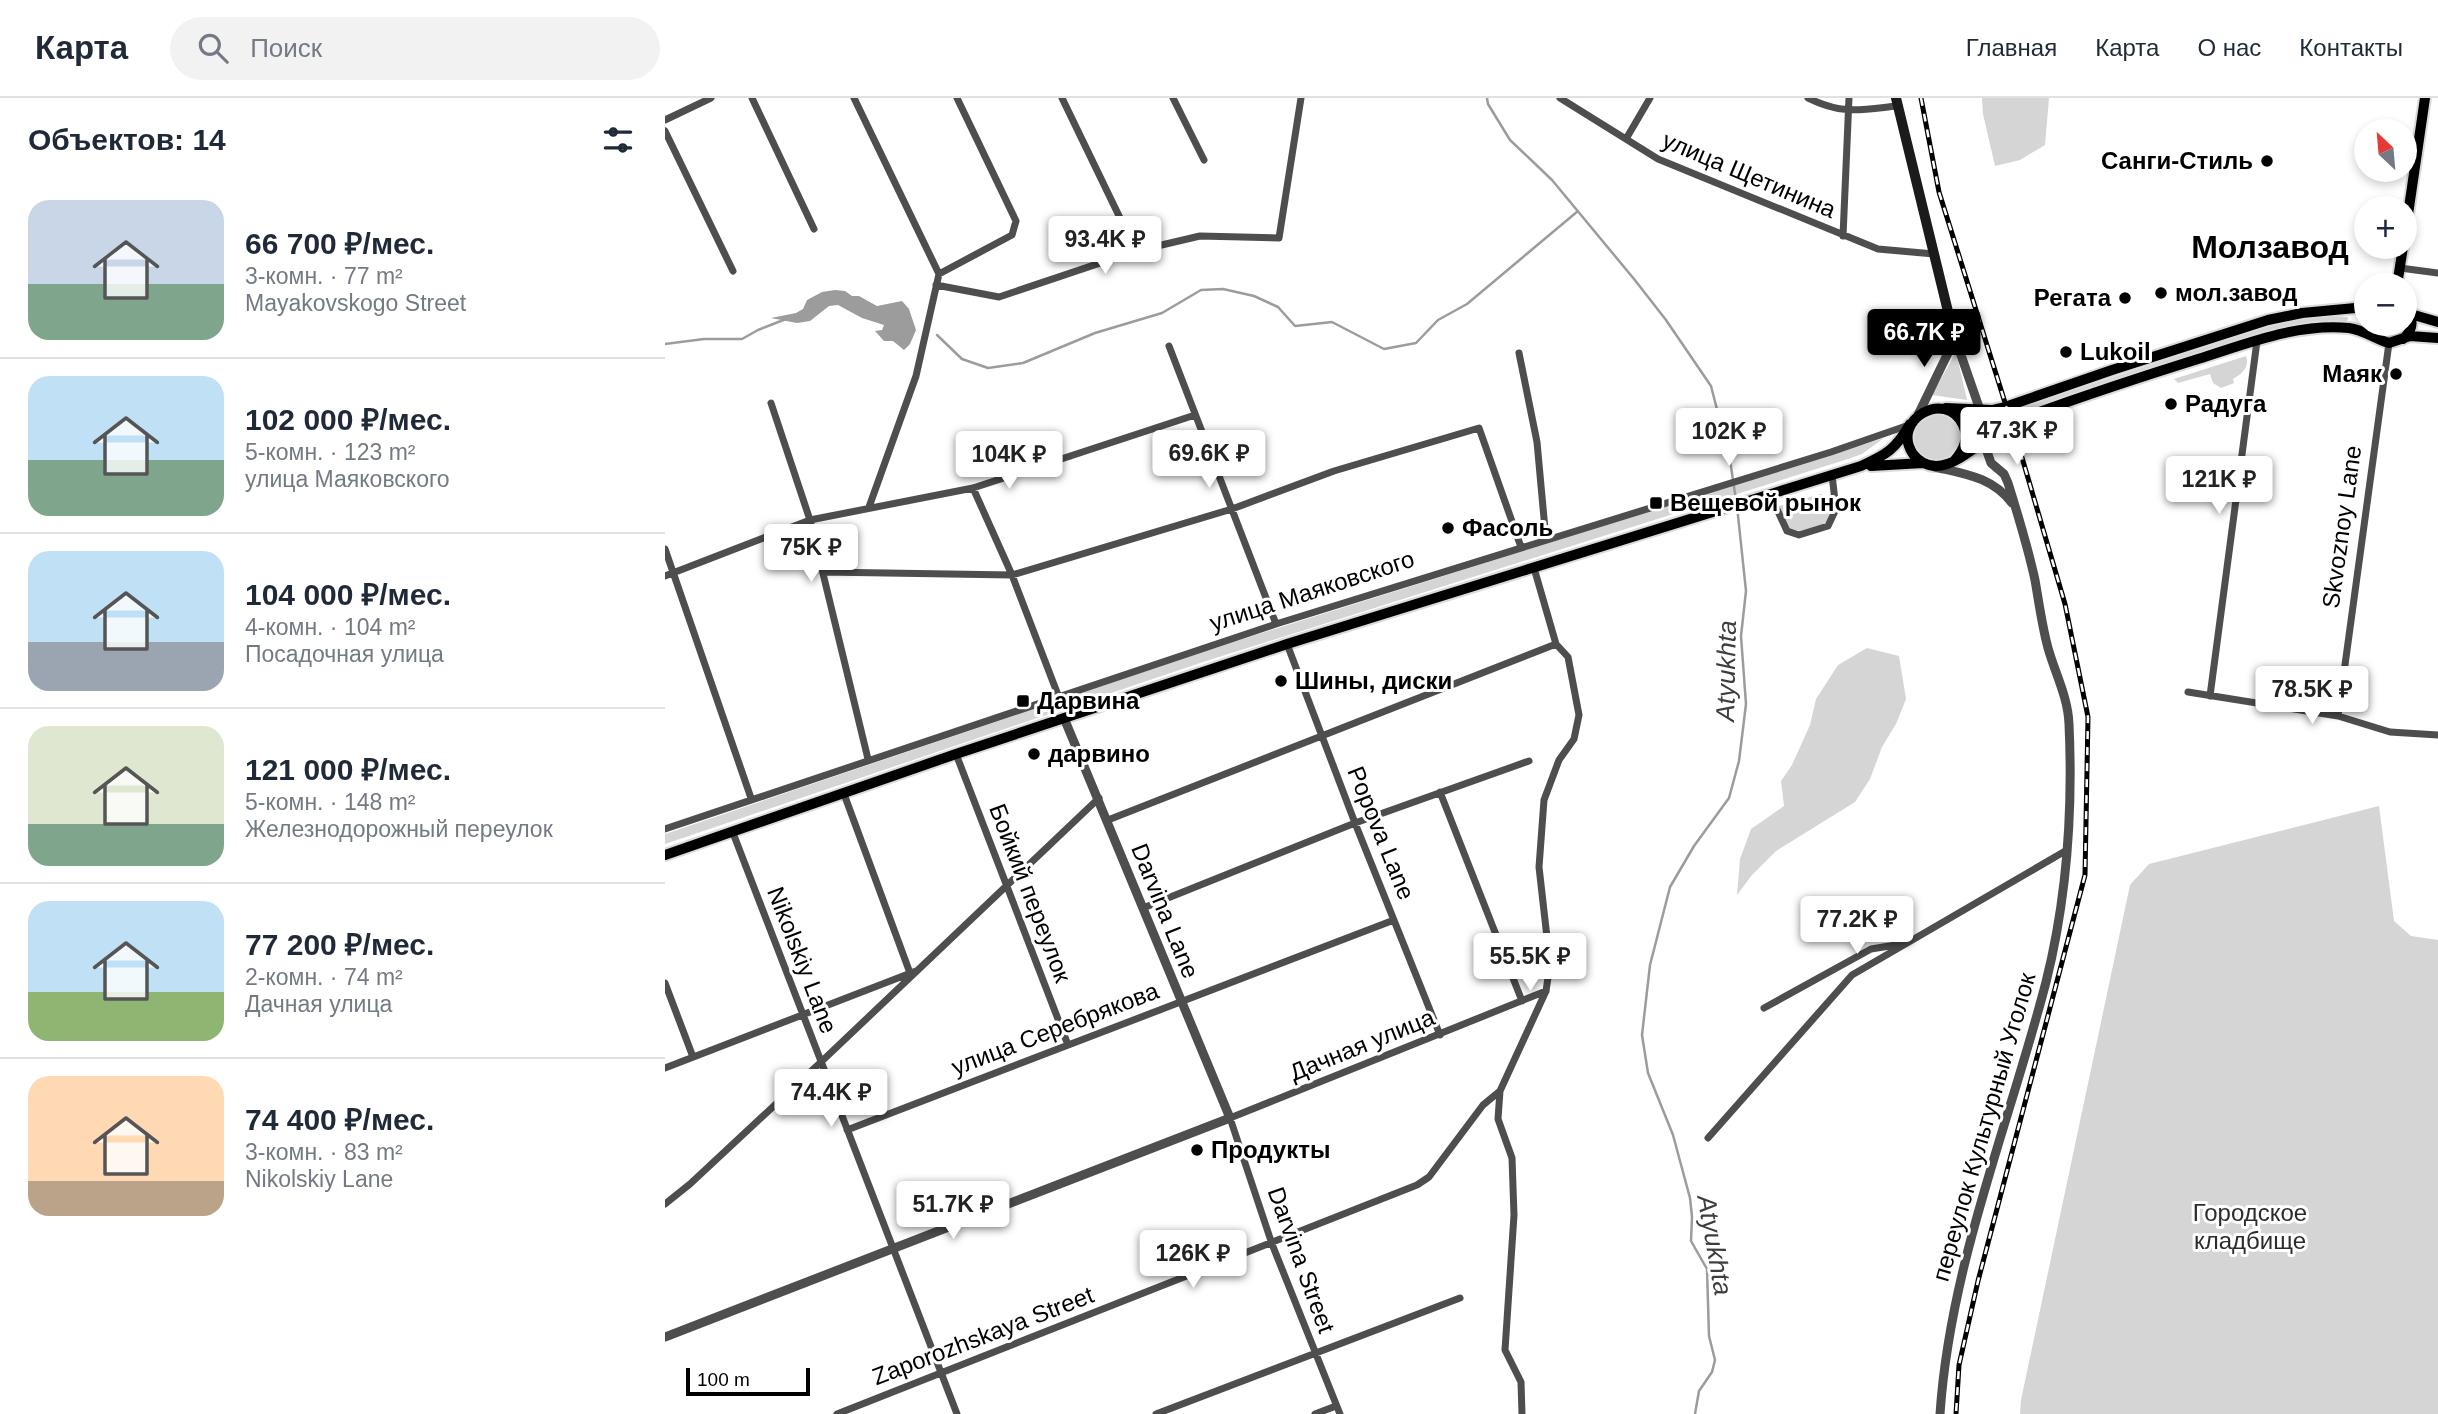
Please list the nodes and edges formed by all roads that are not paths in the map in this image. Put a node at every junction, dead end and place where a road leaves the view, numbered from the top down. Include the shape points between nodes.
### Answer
1 (711, 98) edge
2 (752, 98) edge
3 (854, 98) edge
4 (957, 98) edge
5 (1062, 98) edge
6 (1173, 98) edge
7 (1301, 98) edge
8 (1560, 98) edge
9 (1650, 98) edge
10 (1808, 98) edge
11 (1849, 98) edge
12 (2425, 98) edge
13 (1897, 102) edge
14 (1849, 112) junction
15 (665, 120) edge
16 (665, 131) edge
17 (1626, 139) junction
18 (1204, 160) dead end
19 (2411, 196) edge
20 (814, 229) dead end
21 (1843, 236) junction
22 (1136, 251) junction
23 (1934, 254) junction
24 (733, 271) dead end
25 (2438, 273) edge
26 (939, 274) junction
27 (2417, 276) edge
28 (936, 285) junction
29 (2354, 308) edge
30 (2417, 316) edge
31 (2438, 322) edge
32 (1953, 332) junction
33 (2406, 336) edge
34 (2376, 337) joint
35 (2438, 338) edge
36 (2257, 341) junction
37 (2401, 341) junction
38 (2389, 343) junction
39 (1169, 346) dead end
40 (1518, 353) dead end
41 (771, 403) dead end
42 (1939, 408) junction
43 (1980, 410) junction
44 (1195, 415) junction
45 (1914, 419) junction
46 (1983, 440) junction
47 (1959, 455) junction
48 (1928, 465) junction
49 (1861, 466) junction
50 (1832, 475) junction
51 (973, 488) junction
52 (1766, 496) junction
53 (2014, 505) junction
54 (869, 507) junction
55 (1232, 509) junction
56 (810, 520) junction
57 (1546, 540) junction
58 (1521, 548) junction
59 (665, 549) edge
60 (1534, 568) junction
61 (823, 572) junction
62 (669, 575) edge
63 (1012, 575) junction
64 (1276, 624) junction
65 (1287, 644) junction
66 (1556, 644) junction
67 (2188, 692) dead end
68 (1058, 695) junction
69 (2210, 696) junction
70 (2338, 716) junction
71 (1064, 718) junction
72 (2438, 735) edge
73 (1321, 736) junction
74 (956, 754) junction
75 (868, 760) junction
76 (1528, 761) dead end
77 (1440, 792) junction
78 (844, 794) junction
79 (751, 798) junction
80 (1099, 798) junction
81 (1108, 820) junction
82 (1355, 823) junction
83 (665, 829) edge
84 (733, 833) junction
85 (2067, 850) junction
86 (665, 855) edge
87 (1007, 887) junction
88 (1143, 908) junction
89 (1394, 920) junction
90 (1910, 942) junction
91 (921, 969) junction
92 (910, 973) junction
93 (665, 983) edge
94 (1546, 991) junction
95 (1180, 1001) junction
96 (1521, 1001) junction
97 (1764, 1008) dead end
98 (802, 1015) junction
99 (1440, 1035) junction
100 (1068, 1045) junction
101 (692, 1057) junction
102 (821, 1062) junction
103 (665, 1068) edge
104 (1500, 1091) junction
105 (1230, 1118) junction
106 (847, 1129) junction
107 (1708, 1138) dead end
108 (665, 1204) edge
109 (1272, 1244) junction
110 (893, 1248) junction
111 (1460, 1298) dead end
112 (665, 1337) edge
113 (1315, 1354) junction
114 (941, 1373) junction
115 (1338, 1410) edge
116 (837, 1414) edge
117 (957, 1414) edge
118 (1156, 1414) edge
119 (1315, 1414) edge
120 (1522, 1414) edge
121 (1940, 1414) edge

1 - 15 street
2 - 20 street
3 - 26 street
4 - 26 street via 1017,221 1012,235
5 - 22 street
6 - 18 street
7 - 22 street via 1279,238 1200,236
8 - 17 street, улица Щетинина
9 - 17 street
10 - 14 street
11 - 14 street
12 - 19 main road
13 - 14 street
13 - 23 main road
14 - 21 street
16 - 24 street
17 - 21 street, улица Щетинина via 1658,159
21 - 23 street, улица Щетинина via 1878,249
22 - 28 street via 999,297
23 - 32 main road
25 - 27 street
26 - 28 street
28 - 54 street via 916,376
29 - 43 main road via 2268,320 2004,407
30 - 31 main road
32 - 43 street
32 - 45 street via 1948,353
33 - 37 main road
34 - 36 main road via 2345,328 2304,330
34 - 38 main road
35 - 37 main road via 2410,336
36 - 46 main road via 2044,410 2009,423
36 - 69 street
37 - 38 main road
38 - 70 street, Skvoznoy Lane
39 - 44 street
40 - 57 street via 1537,442
41 - 56 street
42 - 43 main road
42 - 45 main road via 1928,409
42 - 47 main road via 1950,411 1965,428 1966,440
43 - 47 street via 1978,426
44 - 51 street
44 - 55 street
45 - 48 main road via 1907,435 1909,446 1915,457
45 - 49 main road, улица Маяковского via 1897,446
45 - 57 street, улица Маяковского via 1882,435
46 - 47 main road
46 - 53 street, переулок Культурный Уголок via 1991,463 2004,474
47 - 48 main road via 1945,465
48 - 49 main road, улица Маяковского
48 - 53 street via 1994,484
49 - 50 main road, улица Маяковского
50 - 52 main road, улица Маяковского
50 - 52 street via 1836,509 1828,526 1799,535 1787,531
51 - 54 street
51 - 63 street
52 - 60 main road, улица Маяковского
53 - 85 street, переулок Культурный Уголок via 2047,647 2066,701 2071,798
54 - 56 street
55 - 58 street via 1334,471 1479,428
55 - 63 street
55 - 64 street
56 - 61 street
56 - 62 street
57 - 58 street, улица Маяковского
58 - 64 street, улица Маяковского
59 - 62 street
60 - 65 main road, улица Маяковского
60 - 66 street
61 - 63 street
61 - 75 street
62 - 79 street
63 - 68 street
64 - 68 street, улица Маяковского
65 - 71 main road, улица Маяковского
65 - 73 street, Popova Lane
66 - 73 street
66 - 94 street via 1568,657 1579,715 1574,739 1559,760 1544,800 1539,867 1550,964
67 - 69 street
68 - 75 street, улица Маяковского
69 - 70 street
70 - 72 street via 2390,732
71 - 74 main road, улица Маяковского
71 - 80 street, Darvina Lane
73 - 81 street
73 - 82 street, Popova Lane
74 - 78 main road, улица Маяковского
74 - 87 street, Бойкий переулок
75 - 79 street, улица Маяковского
76 - 77 street
77 - 82 street
77 - 96 street
78 - 84 main road, улица Маяковского
78 - 92 street
79 - 83 street, улица Маяковского
80 - 81 street, Darvina Lane
80 - 87 street
81 - 88 street, Darvina Lane
82 - 88 street
82 - 89 street, Popova Lane
84 - 86 main road, улица Маяковского
84 - 98 street, Nikolskiy Lane
85 - 90 street
85 - 121 street, переулок Культурный Уголок via 2046,981 1953,1309
87 - 91 street
87 - 100 street, Бойкий переулок
88 - 95 street, Darvina Lane
89 - 95 street, улица Серебрякова
89 - 99 street, Popova Lane
90 - 97 street via 1871,949
90 - 107 street via 1852,975
91 - 92 street
91 - 102 street
92 - 98 street
93 - 101 street
94 - 96 street, Дачная улица
94 - 104 street
95 - 100 street, улица Серебрякова
95 - 105 street, Darvina Lane
96 - 99 street, Дачная улица
98 - 101 street
98 - 102 street, Nikolskiy Lane
99 - 105 street, Дачная улица
100 - 106 street, улица Серебрякова
101 - 103 street
102 - 106 street, Nikolskiy Lane
102 - 108 street
104 - 109 street, Zaporozhskaya Street via 1483,1105 1429,1177
104 - 120 street via 1498,1119 1512,1158 1514,1214 1505,1350 1521,1382
105 - 109 street, Darvina Street
105 - 110 street
106 - 110 street, Nikolskiy Lane
109 - 113 street, Darvina Street
109 - 114 street, Zaporozhskaya Street
110 - 112 street
110 - 114 street, Nikolskiy Lane
111 - 113 street
113 - 115 street, Darvina Street
113 - 118 street
114 - 116 street, Zaporozhskaya Street
114 - 117 street, Nikolskiy Lane
115 - 119 street

